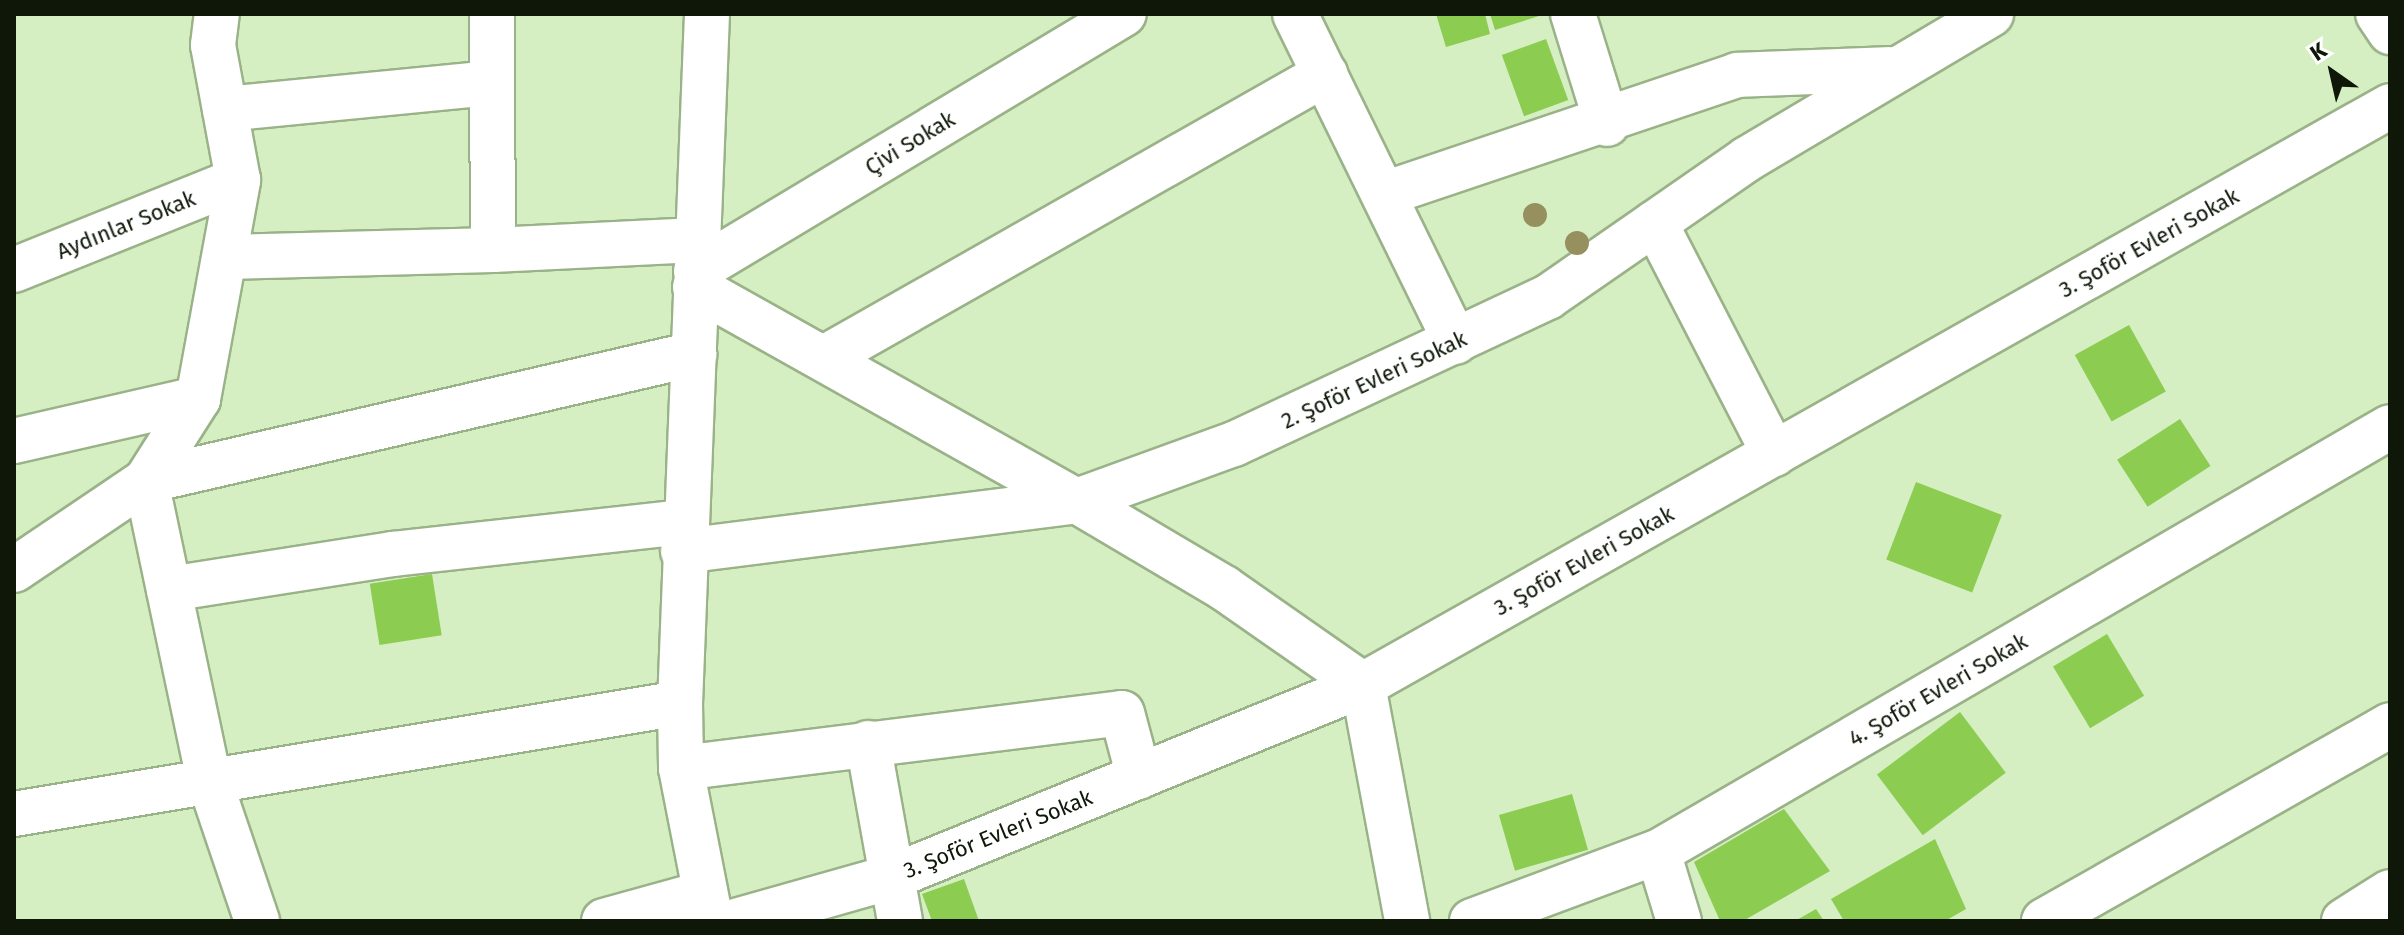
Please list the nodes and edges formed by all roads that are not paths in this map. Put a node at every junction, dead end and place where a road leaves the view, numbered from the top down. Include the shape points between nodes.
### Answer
1 (217, 14) edge
2 (492, 14) edge
3 (707, 14) edge
4 (1124, 14) edge
5 (1295, 14) edge
6 (1573, 14) edge
7 (1991, 14) edge
8 (2378, 14) edge
9 (2390, 32) edge
10 (1891, 69) junction
11 (1325, 74) junction
12 (491, 83) junction
13 (2390, 106) edge
14 (225, 109) junction
15 (1607, 124) junction
16 (238, 180) junction
17 (1384, 194) junction
18 (1655, 223) junction
19 (493, 250) junction
20 (226, 257) junction
21 (696, 266) junction
22 (14, 270) edge
23 (1456, 342) junction
24 (694, 354) junction
25 (826, 357) junction
26 (198, 399) junction
27 (2390, 427) edge
28 (14, 441) edge
29 (1774, 454) junction
30 (146, 481) junction
31 (1077, 501) junction
32 (684, 536) junction
33 (14, 570) edge
34 (169, 589) junction
35 (1363, 685) junction
36 (680, 703) junction
37 (2390, 725) edge
38 (868, 743) junction
39 (681, 768) junction
40 (1139, 777) junction
41 (209, 779) junction
42 (14, 814) edge
43 (1658, 852) junction
44 (892, 877) junction
45 (2390, 892) edge
46 (717, 912) edge
47 (257, 921) edge
48 (604, 921) edge
49 (900, 921) edge
50 (1407, 921) edge
51 (1472, 921) edge
52 (1679, 921) edge
53 (2044, 921) edge
54 (2344, 921) edge

1 - 14 street via 213,45
2 - 12 street
3 - 21 street
4 - 21 street, Çivi Sokak
5 - 11 street
6 - 15 street
7 - 10 street, 2. Şoför Evleri Sokak
8 - 9 street
10 - 15 street via 1737,75
10 - 18 street, 2. Şoför Evleri Sokak
11 - 17 street
11 - 25 street
12 - 14 street
12 - 19 street
13 - 29 street, 3. Şoför Evleri Sokak
14 - 16 street
15 - 17 street
16 - 20 street
16 - 22 street, Aydınlar Sokak
17 - 23 street
18 - 23 street, 2. Şoför Evleri Sokak via 1548,297
18 - 29 street
19 - 20 street
19 - 21 street
20 - 26 street
21 - 24 street
21 - 25 street
23 - 31 street, 2. Şoför Evleri Sokak via 1234,444
24 - 30 street
24 - 32 street
25 - 31 street
26 - 28 street
26 - 30 street
27 - 43 street, 4. Şoför Evleri Sokak
29 - 35 street, 3. Şoför Evleri Sokak
30 - 33 street
30 - 34 street
31 - 32 street, 2. Şoför Evleri Sokak
31 - 35 street via 1224,588
32 - 34 street, 2. Şoför Evleri Sokak via 393,554
32 - 36 street
34 - 41 street
35 - 40 street, 3. Şoför Evleri Sokak
35 - 50 street
36 - 39 street
36 - 41 street
37 - 53 street
38 - 39 street
38 - 40 street via 1122,713
38 - 44 street
39 - 46 street
40 - 44 street, 3. Şoför Evleri Sokak
41 - 42 street
41 - 47 street
43 - 51 street, 4. Şoför Evleri Sokak
43 - 52 street
44 - 46 street, 3. Şoför Evleri Sokak
44 - 49 street
45 - 54 street
46 - 48 street, 3. Şoför Evleri Sokak

